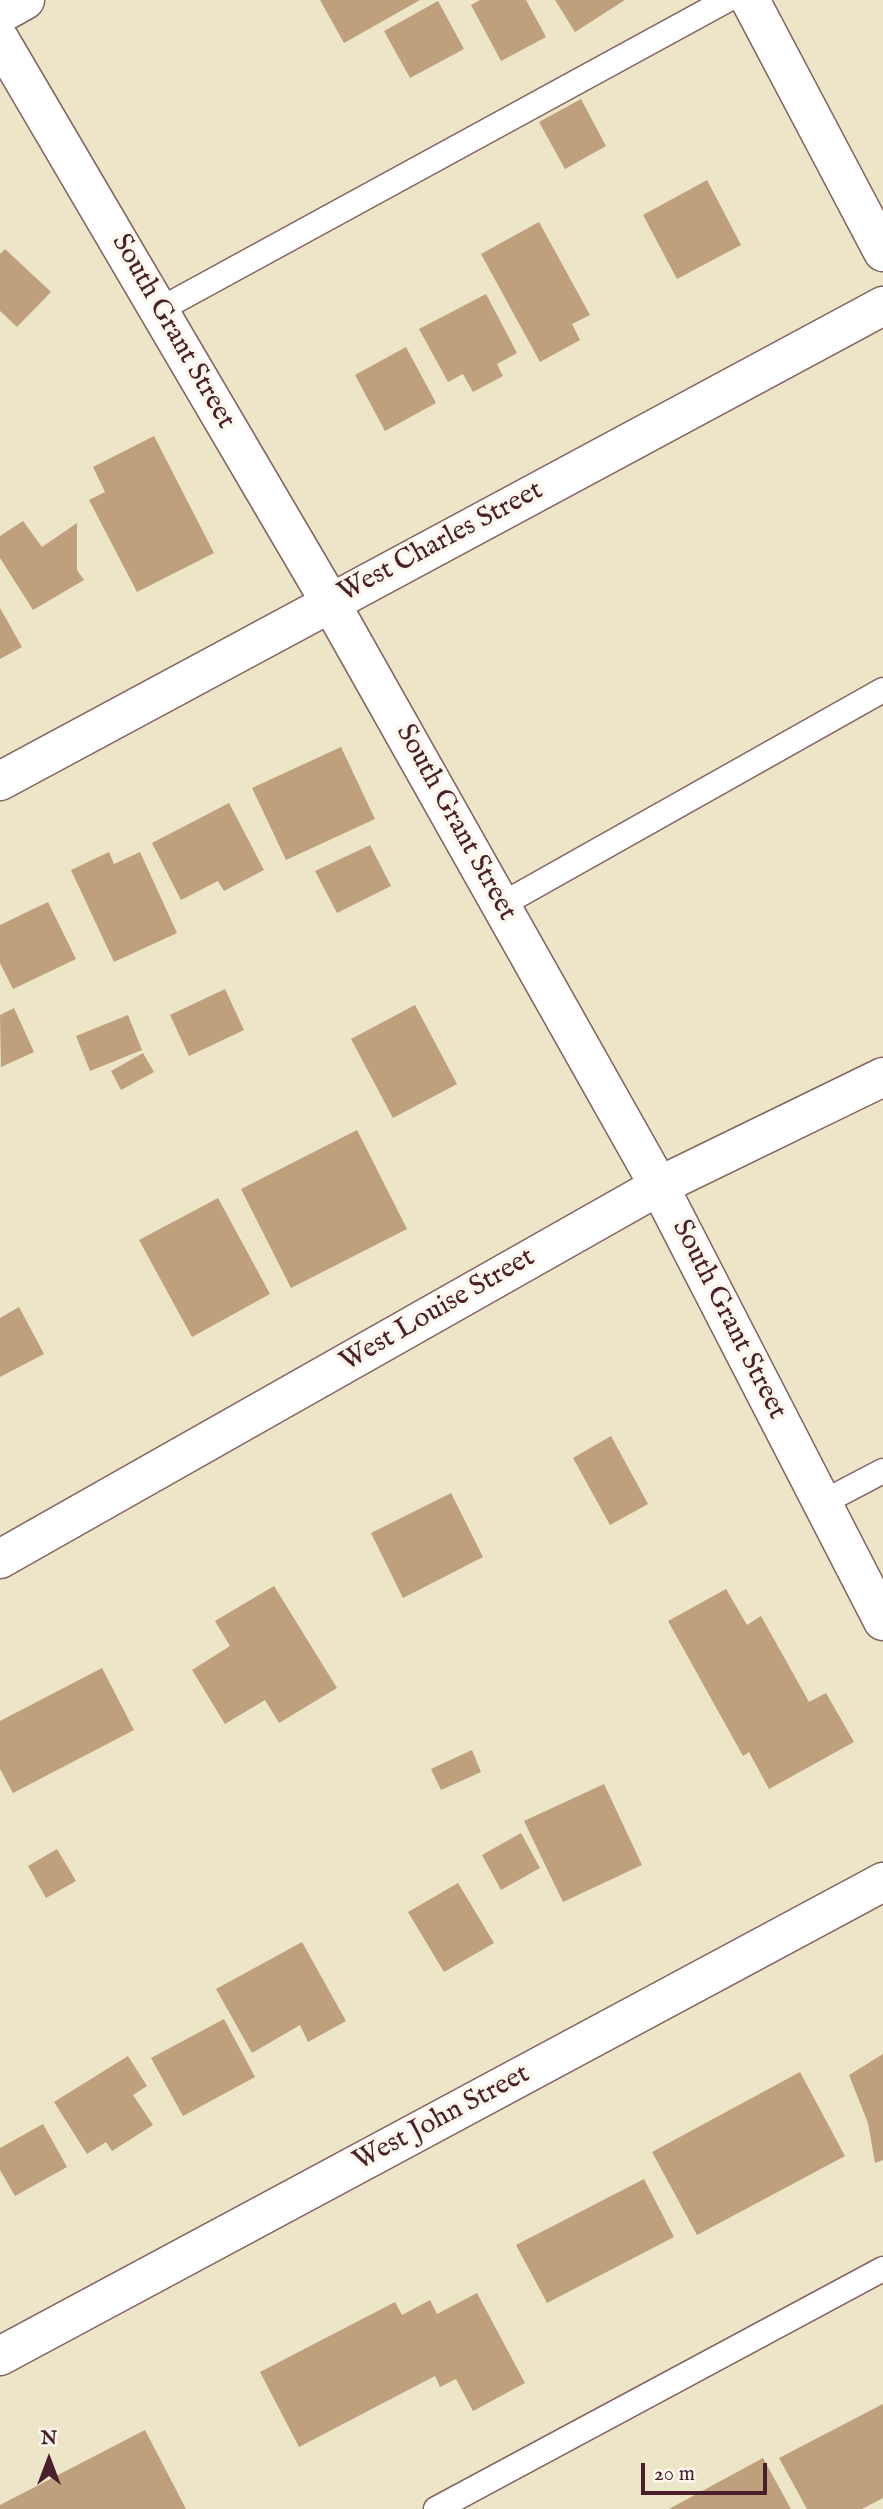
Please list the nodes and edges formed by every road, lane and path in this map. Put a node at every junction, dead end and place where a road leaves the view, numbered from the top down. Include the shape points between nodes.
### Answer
1 (25, 0) edge
2 (727, 0) edge
3 (750, 0) edge
4 (0, 14) edge
5 (0, 40) edge
6 (883, 252) edge
7 (883, 306) edge
8 (159, 310) junction
9 (330, 602) junction
10 (883, 690) edge
11 (0, 782) edge
12 (501, 905) junction
13 (883, 1077) edge
14 (659, 1186) junction
15 (883, 1471) edge
16 (822, 1503) junction
17 (0, 1559) edge
18 (883, 1622) edge
19 (883, 1882) edge
20 (883, 2269) edge
21 (0, 2356) edge
22 (436, 2509) edge

1 - 4 street
2 - 8 lane
3 - 6 street
5 - 8 street, South Grant Street
7 - 9 street, West Charles Street
8 - 9 street, South Grant Street
9 - 11 street, West Charles Street
9 - 12 street, South Grant Street
10 - 12 lane
12 - 14 street, South Grant Street
13 - 14 street, West Louise Street
14 - 16 street, South Grant Street
14 - 17 street, West Louise Street
15 - 16 lane
16 - 18 street, South Grant Street
19 - 21 street, West John Street
20 - 22 lane

